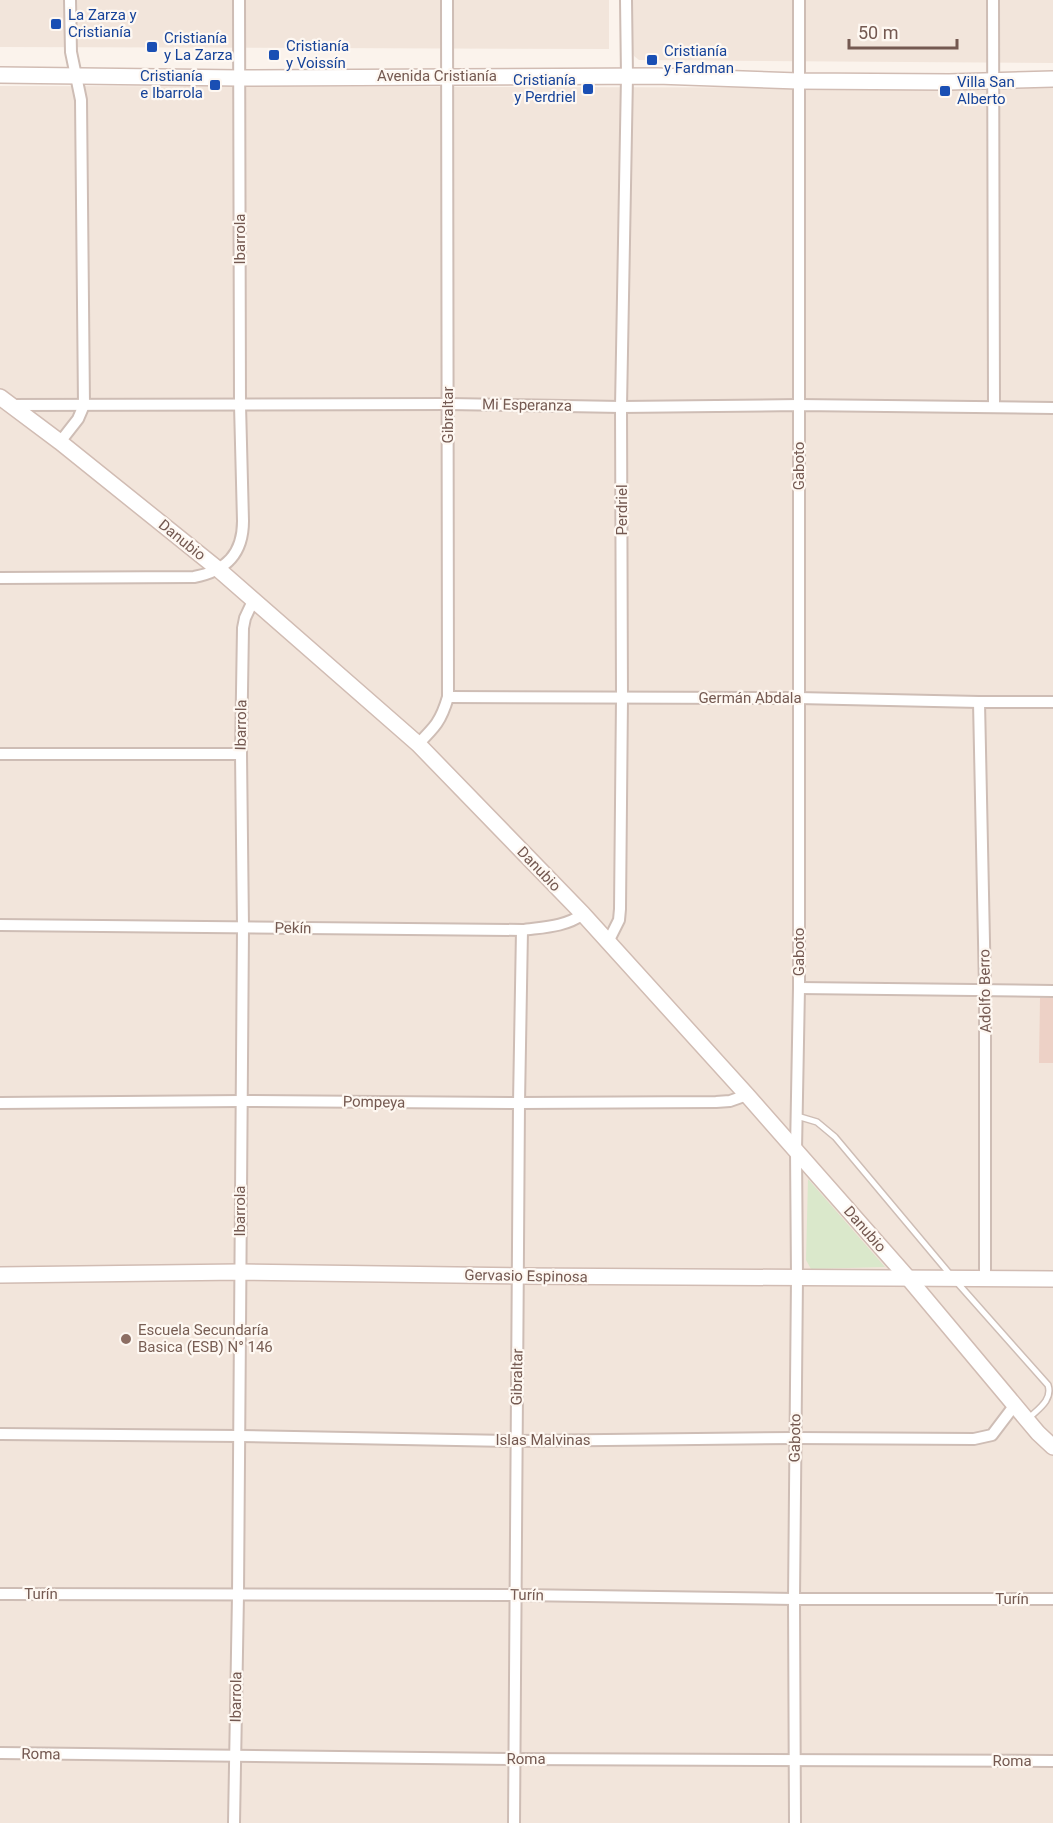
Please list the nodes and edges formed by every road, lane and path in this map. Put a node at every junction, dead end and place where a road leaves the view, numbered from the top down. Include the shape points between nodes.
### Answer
1 (70, 0) edge
2 (239, 0) edge
3 (447, 0) edge
4 (626, 0) edge
5 (799, 0) edge
6 (993, 0) edge
7 (0, 75) edge
8 (77, 76) junction
9 (447, 76) junction
10 (627, 76) junction
11 (240, 78) junction
12 (1053, 79) edge
13 (993, 80) junction
14 (798, 81) junction
15 (4, 402) edge
16 (448, 404) junction
17 (84, 405) junction
18 (240, 405) junction
19 (799, 405) junction
20 (621, 407) junction
21 (994, 407) junction
22 (1053, 408) edge
23 (60, 442) junction
24 (218, 569) junction
25 (0, 579) edge
26 (253, 601) junction
27 (448, 697) junction
28 (622, 698) junction
29 (798, 698) junction
30 (979, 702) junction
31 (1053, 702) edge
32 (418, 744) junction
33 (0, 754) edge
34 (241, 754) junction
35 (583, 914) junction
36 (0, 925) edge
37 (243, 927) junction
38 (522, 930) junction
39 (608, 942) junction
40 (799, 988) junction
41 (985, 989) junction
42 (1053, 991) edge
43 (747, 1095) junction
44 (241, 1101) junction
45 (0, 1103) edge
46 (519, 1103) junction
47 (797, 1116) junction
48 (796, 1150) junction
49 (240, 1272) junction
50 (0, 1275) edge
51 (519, 1276) junction
52 (797, 1277) junction
53 (909, 1279) junction
54 (954, 1279) junction
55 (985, 1279) junction
56 (1053, 1279) edge
57 (1014, 1406) junction
58 (1027, 1421) junction
59 (0, 1434) edge
60 (239, 1436) junction
61 (795, 1438) junction
62 (516, 1441) junction
63 (1053, 1447) edge
64 (0, 1594) edge
65 (238, 1595) junction
66 (517, 1595) junction
67 (794, 1599) junction
68 (1053, 1599) edge
69 (0, 1753) edge
70 (235, 1756) junction
71 (514, 1759) junction
72 (795, 1760) junction
73 (1053, 1761) edge
74 (234, 1823) edge
75 (514, 1823) edge
76 (795, 1823) edge

1 - 8 street via 70,52
2 - 11 street, Ibarrola
3 - 9 street, Gibraltar
4 - 10 street, Perdriel
5 - 14 street, Gaboto
6 - 13 street
7 - 8 street, Avenida Cristianía
8 - 11 street, Avenida Cristianía
8 - 17 street via 81,100
9 - 10 street, Avenida Cristianía
9 - 11 street, Avenida Cristianía
9 - 16 street, Gibraltar
10 - 14 street, Avenida Cristianía
10 - 20 street, Perdriel
11 - 18 street, Ibarrola
12 - 13 street, Avenida Cristianía
13 - 14 street, Avenida Cristianía
13 - 21 street
14 - 19 street, Gaboto
15 - 17 street, Mi Esperanza
15 - 23 street, Danubio
16 - 18 street, Mi Esperanza
16 - 20 street, Mi Esperanza
16 - 27 street, Gibraltar
17 - 18 street, Mi Esperanza
17 - 23 street
18 - 24 street, Ibarrola via 243,535 232,559
19 - 20 street, Mi Esperanza
19 - 21 street, Mi Esperanza
19 - 29 street, Gaboto
20 - 28 street, Perdriel
21 - 22 street, Mi Esperanza
23 - 24 street, Danubio
24 - 25 street via 194,577
24 - 26 street, Danubio
26 - 32 street, Danubio
26 - 34 street, Ibarrola via 243,628
27 - 28 street, Germán Abdala
27 - 32 street, Gibraltar via 436,726
28 - 29 street, Germán Abdala
28 - 39 street, Perdriel via 619,920
29 - 30 street, Germán Abdala
29 - 40 street, Gaboto
30 - 31 street, Germán Abdala
30 - 41 street, Adolfo Berro
32 - 35 street, Danubio
33 - 34 street
34 - 37 street, Ibarrola
35 - 38 street, Pekín via 564,925
35 - 39 street, Danubio
36 - 37 street, Pekín
37 - 38 street, Pekín
37 - 44 street, Ibarrola
38 - 46 street, Gibraltar
39 - 43 street, Danubio
40 - 41 street
40 - 47 street, Gaboto
41 - 42 street
41 - 55 street, Adolfo Berro
43 - 46 street, Pompeya via 716,1102
43 - 48 street, Danubio
44 - 45 street, Pompeya
44 - 46 street, Pompeya
44 - 49 street, Ibarrola
46 - 51 street, Gibraltar
47 - 48 street, Gaboto
47 - 54 lane via 817,1122 835,1137
48 - 52 street, Gaboto
48 - 53 street, Danubio
49 - 50 street, Gervasio Espinosa
49 - 51 street, Gervasio Espinosa
49 - 60 street, Ibarrola
51 - 52 street, Gervasio Espinosa
51 - 62 street, Gibraltar
52 - 53 street, Gervasio Espinosa
52 - 61 street, Gaboto
53 - 54 street, Gervasio Espinosa
53 - 57 street, Danubio
54 - 55 street, Gervasio Espinosa
54 - 58 lane via 1048,1385 1048,1398
55 - 56 street, Gervasio Espinosa
57 - 58 street
57 - 61 street, Islas Malvinas via 992,1435 985,1438
58 - 63 street
59 - 60 street, Islas Malvinas
60 - 62 street, Islas Malvinas
60 - 65 street, Ibarrola
61 - 62 street, Islas Malvinas
61 - 67 street, Gaboto
62 - 66 street, Gibraltar
64 - 65 street, Turín
65 - 66 street, Turín
65 - 70 street, Ibarrola
66 - 67 street, Turín
66 - 71 street, Gibraltar
67 - 68 street, Turín
67 - 72 street, Gaboto
69 - 70 street, Roma
70 - 71 street, Roma
70 - 74 street, Ibarrola
71 - 72 street, Roma
71 - 75 street, Gibraltar
72 - 73 street, Roma
72 - 76 street, Gaboto

